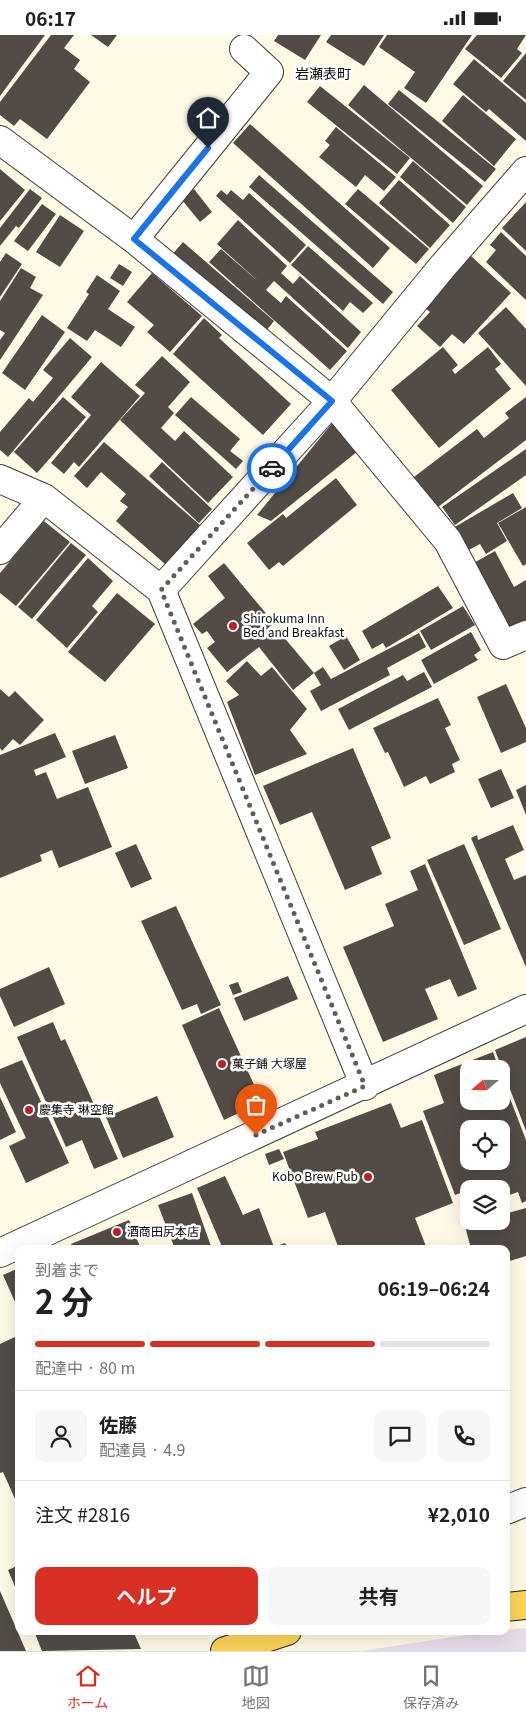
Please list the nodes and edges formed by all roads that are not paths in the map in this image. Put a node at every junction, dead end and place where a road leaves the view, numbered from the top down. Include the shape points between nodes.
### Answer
1 (244, 49) dead end
2 (0, 141) edge
3 (526, 171) edge
4 (134, 239) junction
5 (332, 401) junction
6 (0, 479) edge
7 (44, 498) junction
8 (0, 550) edge
9 (161, 590) junction
10 (526, 635) edge
11 (526, 1009) edge
12 (365, 1086) junction
13 (17, 1245) edge
14 (15, 1246) edge
15 (0, 1253) edge
16 (526, 1502) edge
17 (510, 1509) edge
18 (526, 1605) edge
19 (510, 1607) edge
20 (271, 1635) edge
21 (225, 1651) edge

1 - 4 street via 269,72
2 - 4 street
3 - 5 street
4 - 5 street
5 - 9 street
5 - 10 street via 448,541 503,645
6 - 7 street
7 - 8 street
7 - 9 street
9 - 12 street
11 - 12 street
12 - 13 street
14 - 15 street
16 - 17 street
18 - 19 main road
20 - 21 main road

